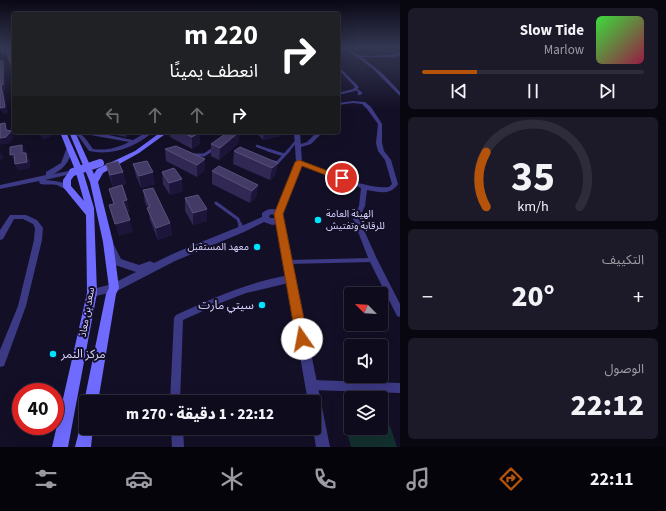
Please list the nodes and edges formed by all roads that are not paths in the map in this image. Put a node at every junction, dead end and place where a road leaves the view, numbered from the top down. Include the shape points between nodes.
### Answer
1 (372, 68) edge
2 (340, 69) edge
3 (356, 89) junction
4 (340, 93) edge
5 (359, 94) dead end
6 (400, 95) edge
7 (340, 104) edge
8 (64, 134) edge
9 (75, 134) edge
10 (78, 134) edge
11 (95, 134) edge
12 (147, 134) edge
13 (157, 134) edge
14 (162, 134) edge
15 (240, 134) edge
16 (297, 134) edge
17 (318, 134) edge
18 (233, 137) edge
19 (135, 142) junction
20 (298, 143) junction
21 (220, 144) edge
22 (257, 146) dead end
23 (70, 147) junction
24 (190, 155) edge
25 (284, 155) junction
26 (270, 161) edge
27 (299, 162) junction
28 (73, 172) junction
29 (39, 179) junction
30 (94, 182) junction
31 (21, 183) junction
32 (0, 187) edge
33 (67, 187) junction
34 (364, 187) junction
35 (216, 202) dead end
36 (91, 215) junction
37 (273, 217) junction
38 (241, 230) junction
39 (0, 237) edge
40 (108, 242) junction
41 (172, 258) junction
42 (373, 260) junction
43 (287, 262) junction
44 (290, 279) junction
45 (114, 288) junction
46 (92, 293) junction
47 (400, 313) edge
48 (0, 362) edge
49 (312, 385) junction
50 (400, 388) edge
51 (92, 395) edge
52 (175, 395) edge
53 (85, 435) edge
54 (177, 435) edge
55 (60, 447) edge
56 (83, 447) edge
57 (178, 447) edge
58 (324, 447) edge

1 - 6 street
2 - 3 street via 356,85
3 - 4 street
3 - 5 lane via 361,93
7 - 34 street via 363,103 380,124 381,151 388,160 395,184 391,189 382,190
8 - 23 main road, سعد بن معاذ
9 - 30 main road, سعد بن معاذ
10 - 19 street via 91,150 100,153 111,152
11 - 19 street
12 - 19 street
13 - 28 main road, bridge via 134,149
14 - 30 main road via 137,152 100,171
15 - 18 lane
16 - 20 street
17 - 20 street via 309,143
20 - 25 lane
20 - 27 street
21 - 24 lane via 204,155
22 - 25 lane
23 - 29 street via 64,165
23 - 36 main road, سعد بن معاذ
25 - 26 lane via 277,163
27 - 34 street
27 - 37 street via 284,200
28 - 29 street
28 - 33 main road via 67,180
29 - 31 street
30 - 40 main road, سعد بن معاذ
31 - 32 street
31 - 33 street via 47,182
33 - 36 main road
34 - 42 street via 362,206 356,219
35 - 38 lane via 238,220
36 - 46 main road, سعد بن معاذ
37 - 38 street
37 - 43 street via 284,239
38 - 41 street
39 - 48 street via 12,217 24,217 35,222 39,228 22,306
40 - 41 street via 118,262 139,269
40 - 45 main road, سعد بن معاذ
41 - 45 street
42 - 43 lane
42 - 47 street
43 - 44 street
44 - 49 street
44 - 52 street via 234,292 179,318
45 - 46 street
45 - 51 main road, سعد بن معاذ
46 - 55 main road, سعد بن معاذ
49 - 50 street
49 - 58 street
53 - 56 main road
54 - 57 street

